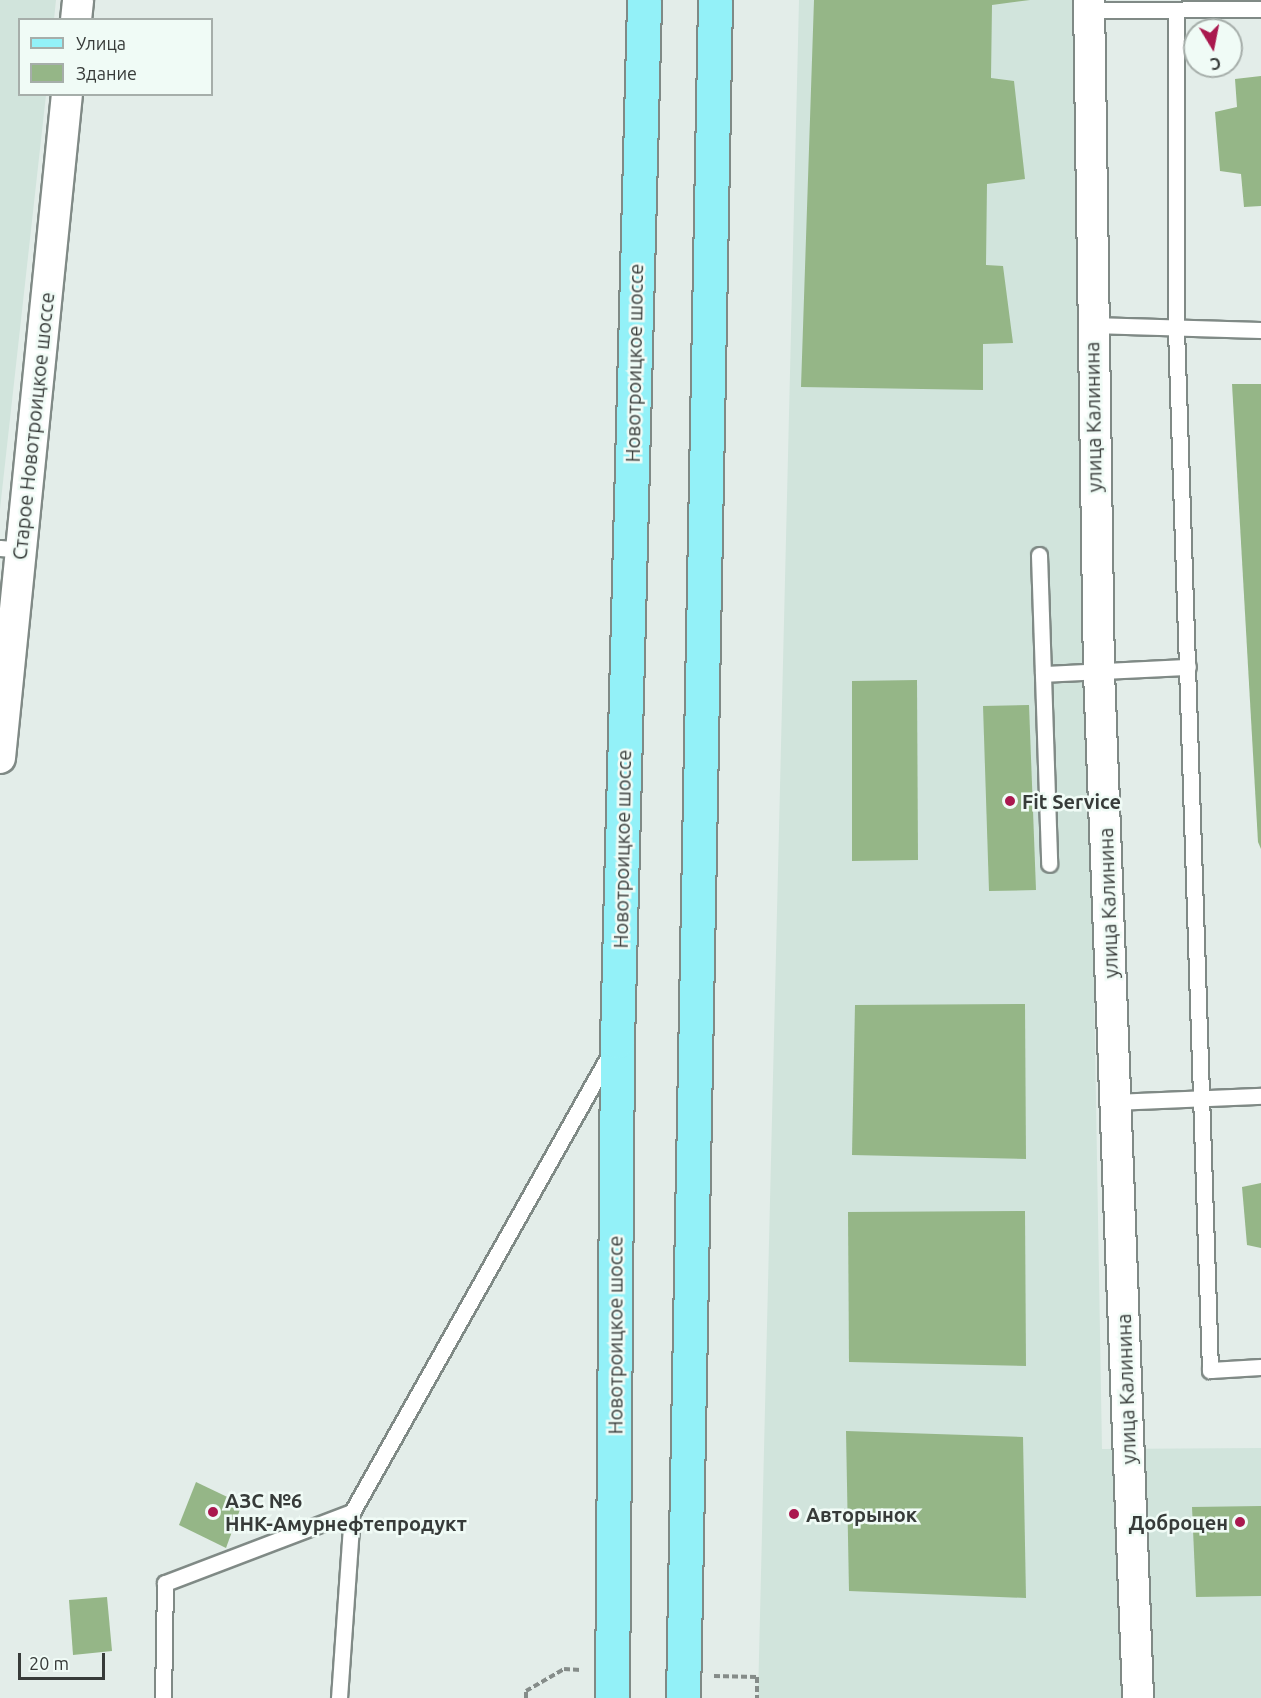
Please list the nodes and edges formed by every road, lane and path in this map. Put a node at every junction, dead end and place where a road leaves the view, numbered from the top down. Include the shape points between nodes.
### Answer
1 (78, 0) edge
2 (644, 0) edge
3 (715, 0) edge
4 (1089, 5) edge
5 (1261, 9) edge
6 (1176, 11) junction
7 (76, 18) edge
8 (67, 96) edge
9 (1092, 325) junction
10 (1176, 328) junction
11 (1261, 330) edge
12 (11, 549) edge
13 (1039, 555) dead end
14 (1188, 667) junction
15 (1099, 672) junction
16 (1043, 674) junction
17 (0, 758) edge
18 (1049, 864) dead end
19 (617, 1041) junction
20 (1261, 1096) edge
21 (1203, 1099) junction
22 (1115, 1102) junction
23 (1261, 1367) edge
24 (351, 1512) junction
25 (588, 1671) dead end
26 (714, 1676) dead end
27 (163, 1698) edge
28 (339, 1698) edge
29 (526, 1698) edge
30 (612, 1698) edge
31 (683, 1698) edge
32 (757, 1698) edge
33 (1138, 1698) edge

1 - 7 street
2 - 19 main road, Новотроицкое шоссе
3 - 31 main road
4 - 6 lane
4 - 9 street, улица Калинина
5 - 6 lane
6 - 10 lane
8 - 12 street, Старое Новотроицкое шоссе
9 - 10 lane
9 - 15 street, улица Калинина
10 - 11 lane
10 - 14 lane
12 - 17 street, Старое Новотроицкое шоссе
13 - 16 lane
14 - 15 lane
14 - 21 lane
15 - 16 lane
15 - 22 street, улица Калинина
16 - 18 lane
19 - 24 lane
19 - 30 main road, Новотроицкое шоссе
20 - 21 lane
21 - 22 lane
21 - 23 lane via 1210,1370
22 - 33 street, улица Калинина
24 - 27 lane via 165,1583
24 - 28 lane
25 - 29 path via 564,1669 526,1691
26 - 32 path via 757,1677

